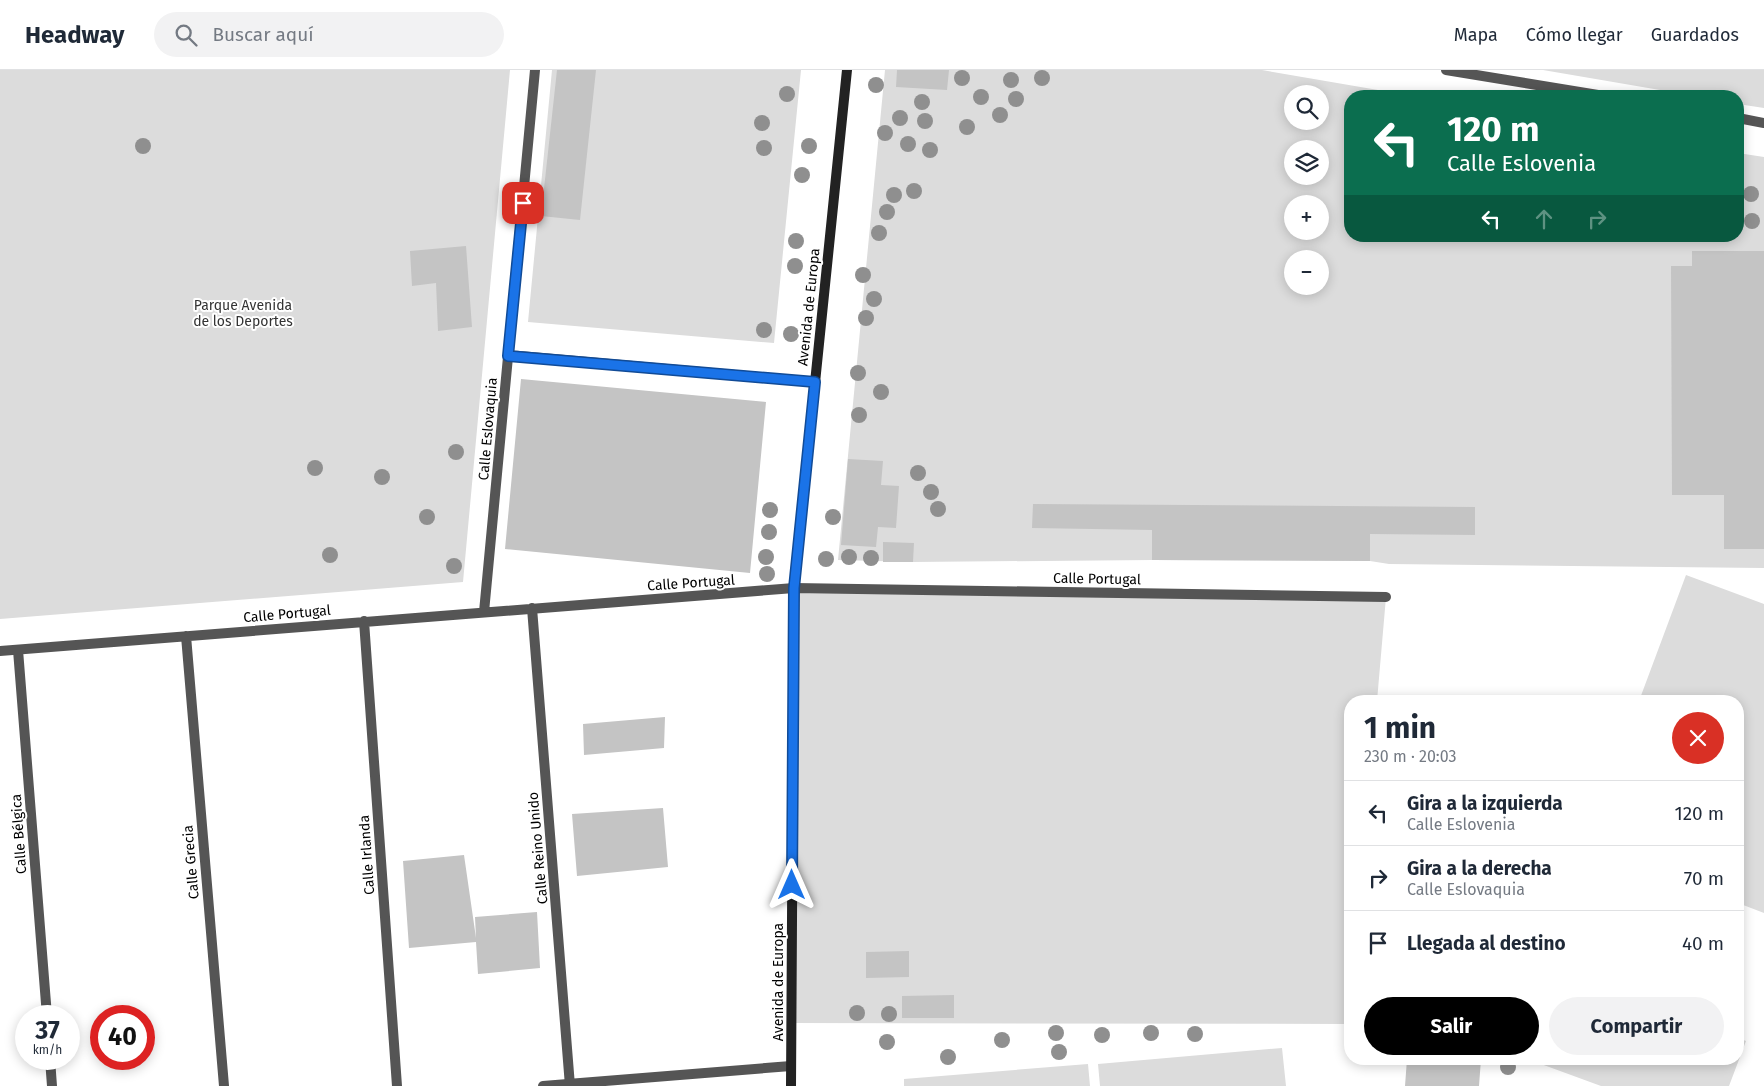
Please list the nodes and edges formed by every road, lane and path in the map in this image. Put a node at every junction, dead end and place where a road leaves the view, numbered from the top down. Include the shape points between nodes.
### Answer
1 (535, 70) edge
2 (847, 70) edge
3 (1446, 70) edge
4 (1568, 90) edge
5 (1744, 119) edge
6 (1764, 123) edge
7 (508, 356) junction
8 (815, 382) junction
9 (794, 588) junction
10 (1386, 597) dead end
11 (532, 608) junction
12 (484, 612) junction
13 (364, 622) junction
14 (186, 636) junction
15 (18, 650) junction
16 (0, 651) edge
17 (46, 1005) edge
18 (791, 1066) junction
19 (51, 1070) edge
20 (570, 1085) edge
21 (52, 1086) edge
22 (224, 1086) edge
23 (397, 1086) edge
24 (543, 1086) edge
25 (791, 1086) edge

1 - 7 street, Calle Eslovaquia
2 - 8 street, Avenida de Europa
3 - 4 street
5 - 6 street
7 - 8 street
7 - 12 street, Calle Eslovaquia
8 - 9 street, Avenida de Europa
9 - 10 street, Calle Portugal
9 - 11 street, Calle Portugal
9 - 18 street, Avenida de Europa
11 - 12 street, Calle Portugal
11 - 20 street, Calle Reino Unido
12 - 13 street, Calle Portugal
13 - 14 street, Calle Portugal
13 - 23 street, Calle Irlanda
14 - 15 street, Calle Portugal
14 - 22 street, Calle Grecia
15 - 16 street, Calle Portugal
15 - 17 street, Calle Bélgica
18 - 20 street
18 - 25 street, Avenida de Europa
19 - 21 street
20 - 24 street

